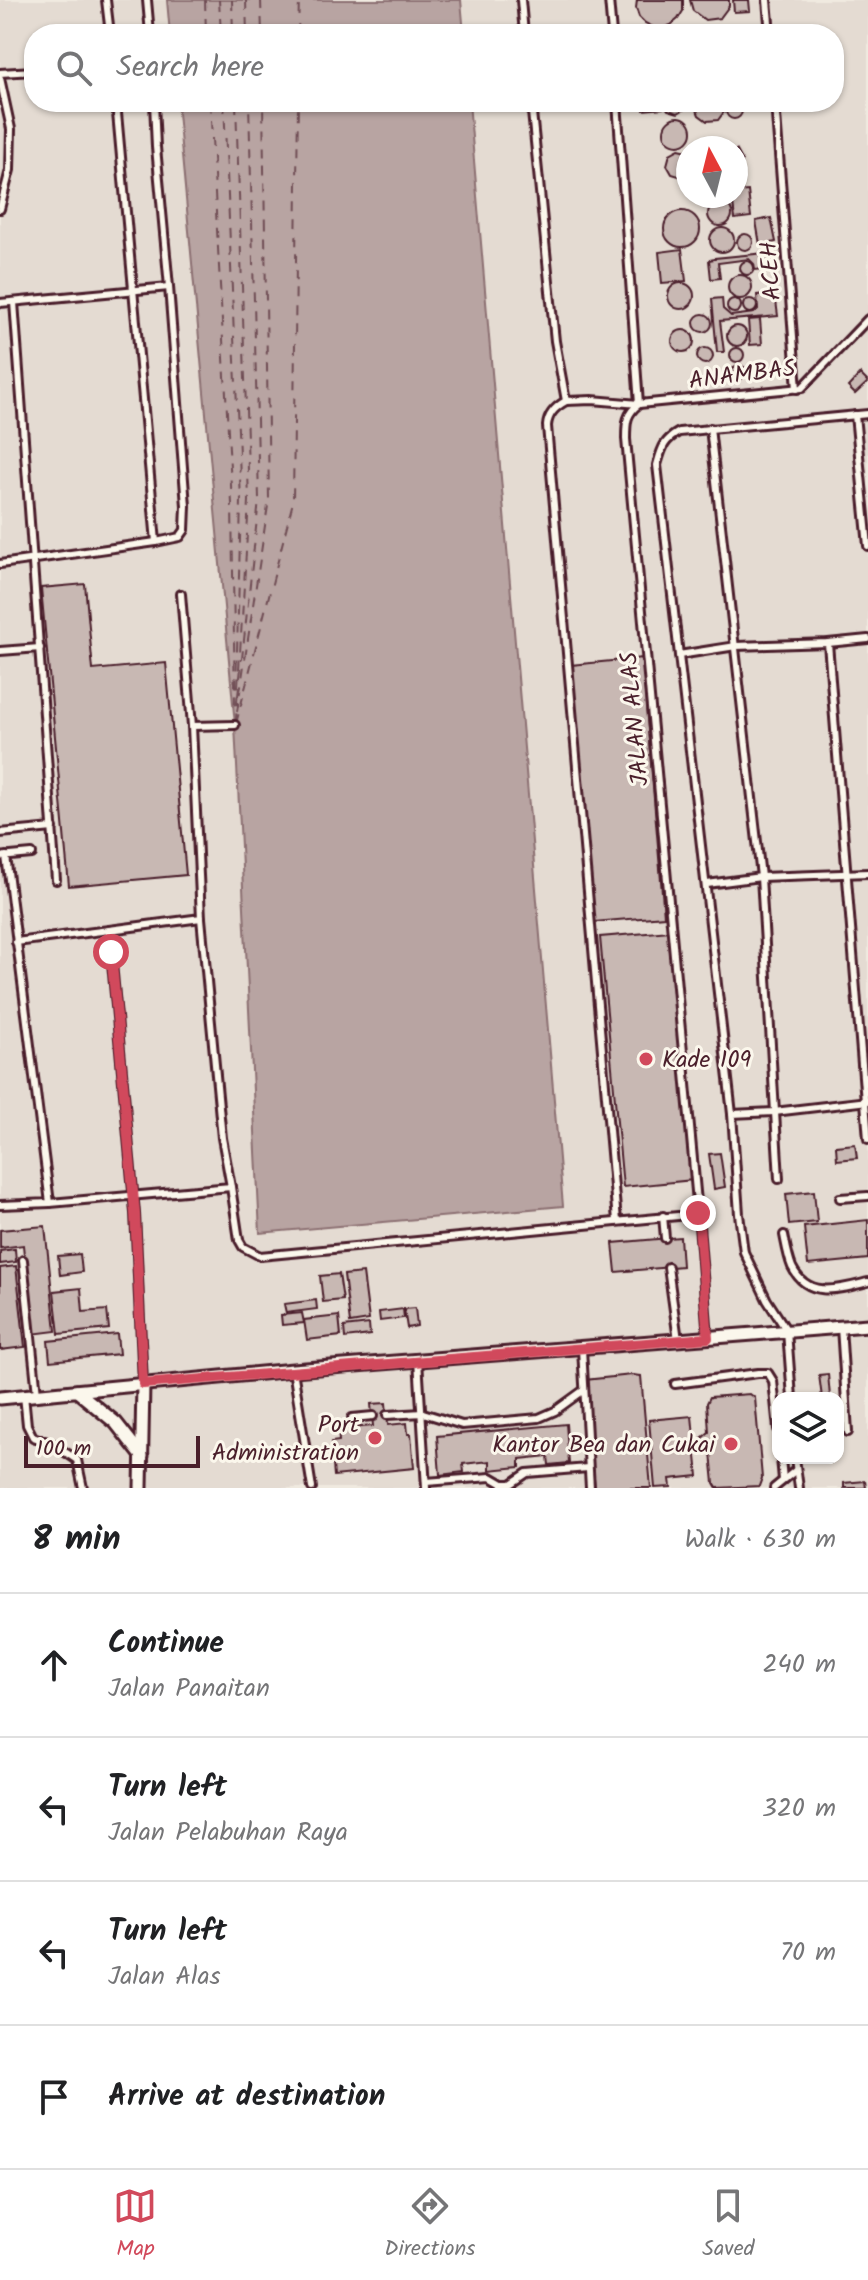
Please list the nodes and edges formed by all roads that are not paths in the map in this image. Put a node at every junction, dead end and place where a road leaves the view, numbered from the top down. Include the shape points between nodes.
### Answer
1 (106, 0) edge
2 (147, 0) edge
3 (521, 0) edge
4 (609, 0) edge
5 (767, 0) edge
6 (109, 24) edge
7 (149, 24) edge
8 (523, 24) edge
9 (611, 24) edge
10 (769, 24) edge
11 (24, 72) edge
12 (0, 76) edge
13 (117, 112) edge
14 (154, 112) edge
15 (532, 112) edge
16 (618, 112) edge
17 (776, 112) edge
18 (0, 209) edge
19 (169, 287) junction
20 (134, 290) junction
21 (14, 302) junction
22 (0, 303) edge
23 (868, 319) edge
24 (797, 389) junction
25 (566, 401) junction
26 (639, 404) junction
27 (868, 414) edge
28 (855, 415) junction
29 (710, 428) junction
30 (156, 542) junction
31 (868, 546) edge
32 (34, 559) junction
33 (0, 564) edge
34 (181, 594) dead end
35 (868, 639) edge
36 (828, 643) junction
37 (736, 646) junction
38 (40, 648) junction
39 (0, 651) edge
40 (679, 655) junction
41 (235, 725) dead end
42 (192, 726) junction
43 (53, 828) junction
44 (0, 833) edge
45 (32, 854) dead end
46 (3, 856) edge
47 (868, 873) edge
48 (847, 875) junction
49 (761, 877) junction
50 (56, 880) dead end
51 (707, 884) junction
52 (201, 918) junction
53 (109, 930) junction
54 (16, 942) junction
55 (866, 1101) edge
56 (774, 1112) junction
57 (732, 1114) junction
58 (868, 1139) edge
59 (779, 1179) dead end
60 (231, 1187) junction
61 (133, 1195) junction
62 (868, 1196) edge
63 (840, 1198) dead end
64 (50, 1203) junction
65 (0, 1205) edge
66 (663, 1216) junction
67 (678, 1216) dead end
68 (617, 1221) junction
69 (784, 1235) dead end
70 (665, 1238) dead end
71 (23, 1260) dead end
72 (668, 1267) dead end
73 (868, 1282) edge
74 (868, 1325) edge
75 (841, 1327) junction
76 (787, 1331) junction
77 (708, 1338) junction
78 (678, 1340) junction
79 (582, 1349) junction
80 (418, 1360) junction
81 (293, 1370) junction
82 (143, 1384) junction
83 (675, 1384) dead end
84 (584, 1390) junction
85 (77, 1391) junction
86 (774, 1392) edge
87 (792, 1392) edge
88 (37, 1394) junction
89 (24, 1395) junction
90 (0, 1398) edge
91 (423, 1413) junction
92 (387, 1415) dead end
93 (373, 1416) dead end
94 (352, 1418) dead end
95 (848, 1432) dead end
96 (143, 1456) junction
97 (782, 1464) edge
98 (796, 1464) edge
99 (588, 1468) junction
100 (796, 1470) junction
101 (783, 1480) junction
102 (426, 1485) edge
103 (83, 1488) edge
104 (141, 1488) edge
105 (312, 1488) edge
106 (590, 1488) edge
107 (774, 1488) edge
108 (799, 1488) edge

1 - 6 lane
2 - 7 lane
3 - 8 lane
4 - 9 lane
5 - 10 lane
11 - 12 lane
12 - 18 lane via 11,129 10,170
13 - 20 lane
14 - 19 lane
15 - 25 lane
16 - 26 lane, JALAN ALAS
17 - 24 lane, ACEH
19 - 20 lane
19 - 30 lane via 186,520 180,537
20 - 21 lane
20 - 30 lane
21 - 22 lane
21 - 32 lane
23 - 24 lane, ANAMBAS via 807,385
24 - 26 lane, ANAMBAS
25 - 26 lane, ANAMBAS
25 - 68 lane via 554,409 547,426
26 - 77 lane, JALAN ALAS via 630,411 626,439
27 - 28 lane
28 - 29 lane
28 - 31 lane
29 - 37 lane
29 - 40 lane via 668,437 657,465
30 - 32 lane
32 - 33 lane
32 - 38 lane
34 - 42 lane
35 - 36 lane
36 - 37 lane
36 - 48 lane
37 - 40 lane
37 - 49 lane
38 - 39 lane
38 - 43 lane
40 - 51 lane
41 - 42 lane
42 - 52 lane
43 - 44 lane
43 - 50 lane
45 - 46 lane
46 - 54 lane
47 - 48 lane
48 - 49 lane
48 - 55 lane
49 - 51 lane
49 - 56 lane
51 - 57 lane
52 - 53 lane
52 - 60 lane
53 - 54 lane
53 - 61 lane
54 - 64 lane
55 - 56 lane
55 - 58 lane
56 - 57 lane
56 - 59 lane
57 - 76 lane via 744,1252
60 - 61 lane
60 - 68 lane via 239,1240 260,1256
61 - 64 lane
61 - 82 lane
62 - 63 lane
64 - 65 lane
66 - 67 lane
66 - 68 lane
66 - 70 lane
69 - 73 lane via 792,1267 817,1290
71 - 88 lane
72 - 78 lane
74 - 75 street
75 - 76 street
75 - 95 lane
76 - 77 street
76 - 87 lane
77 - 78 street
78 - 79 street
79 - 80 street
79 - 84 lane
80 - 81 street
80 - 91 lane
81 - 82 street
81 - 105 lane
82 - 85 street
82 - 96 street
83 - 86 lane via 768,1373
84 - 91 lane via 539,1418 462,1425
84 - 99 lane
85 - 88 street
85 - 96 street via 116,1423
88 - 89 street
89 - 90 street
89 - 103 lane via 33,1437 77,1460
91 - 92 lane
91 - 102 lane
93 - 94 lane
96 - 104 street
97 - 101 lane
98 - 100 lane
99 - 102 lane via 527,1473 511,1484 491,1477
99 - 106 lane
100 - 101 lane
100 - 108 lane
101 - 107 lane

